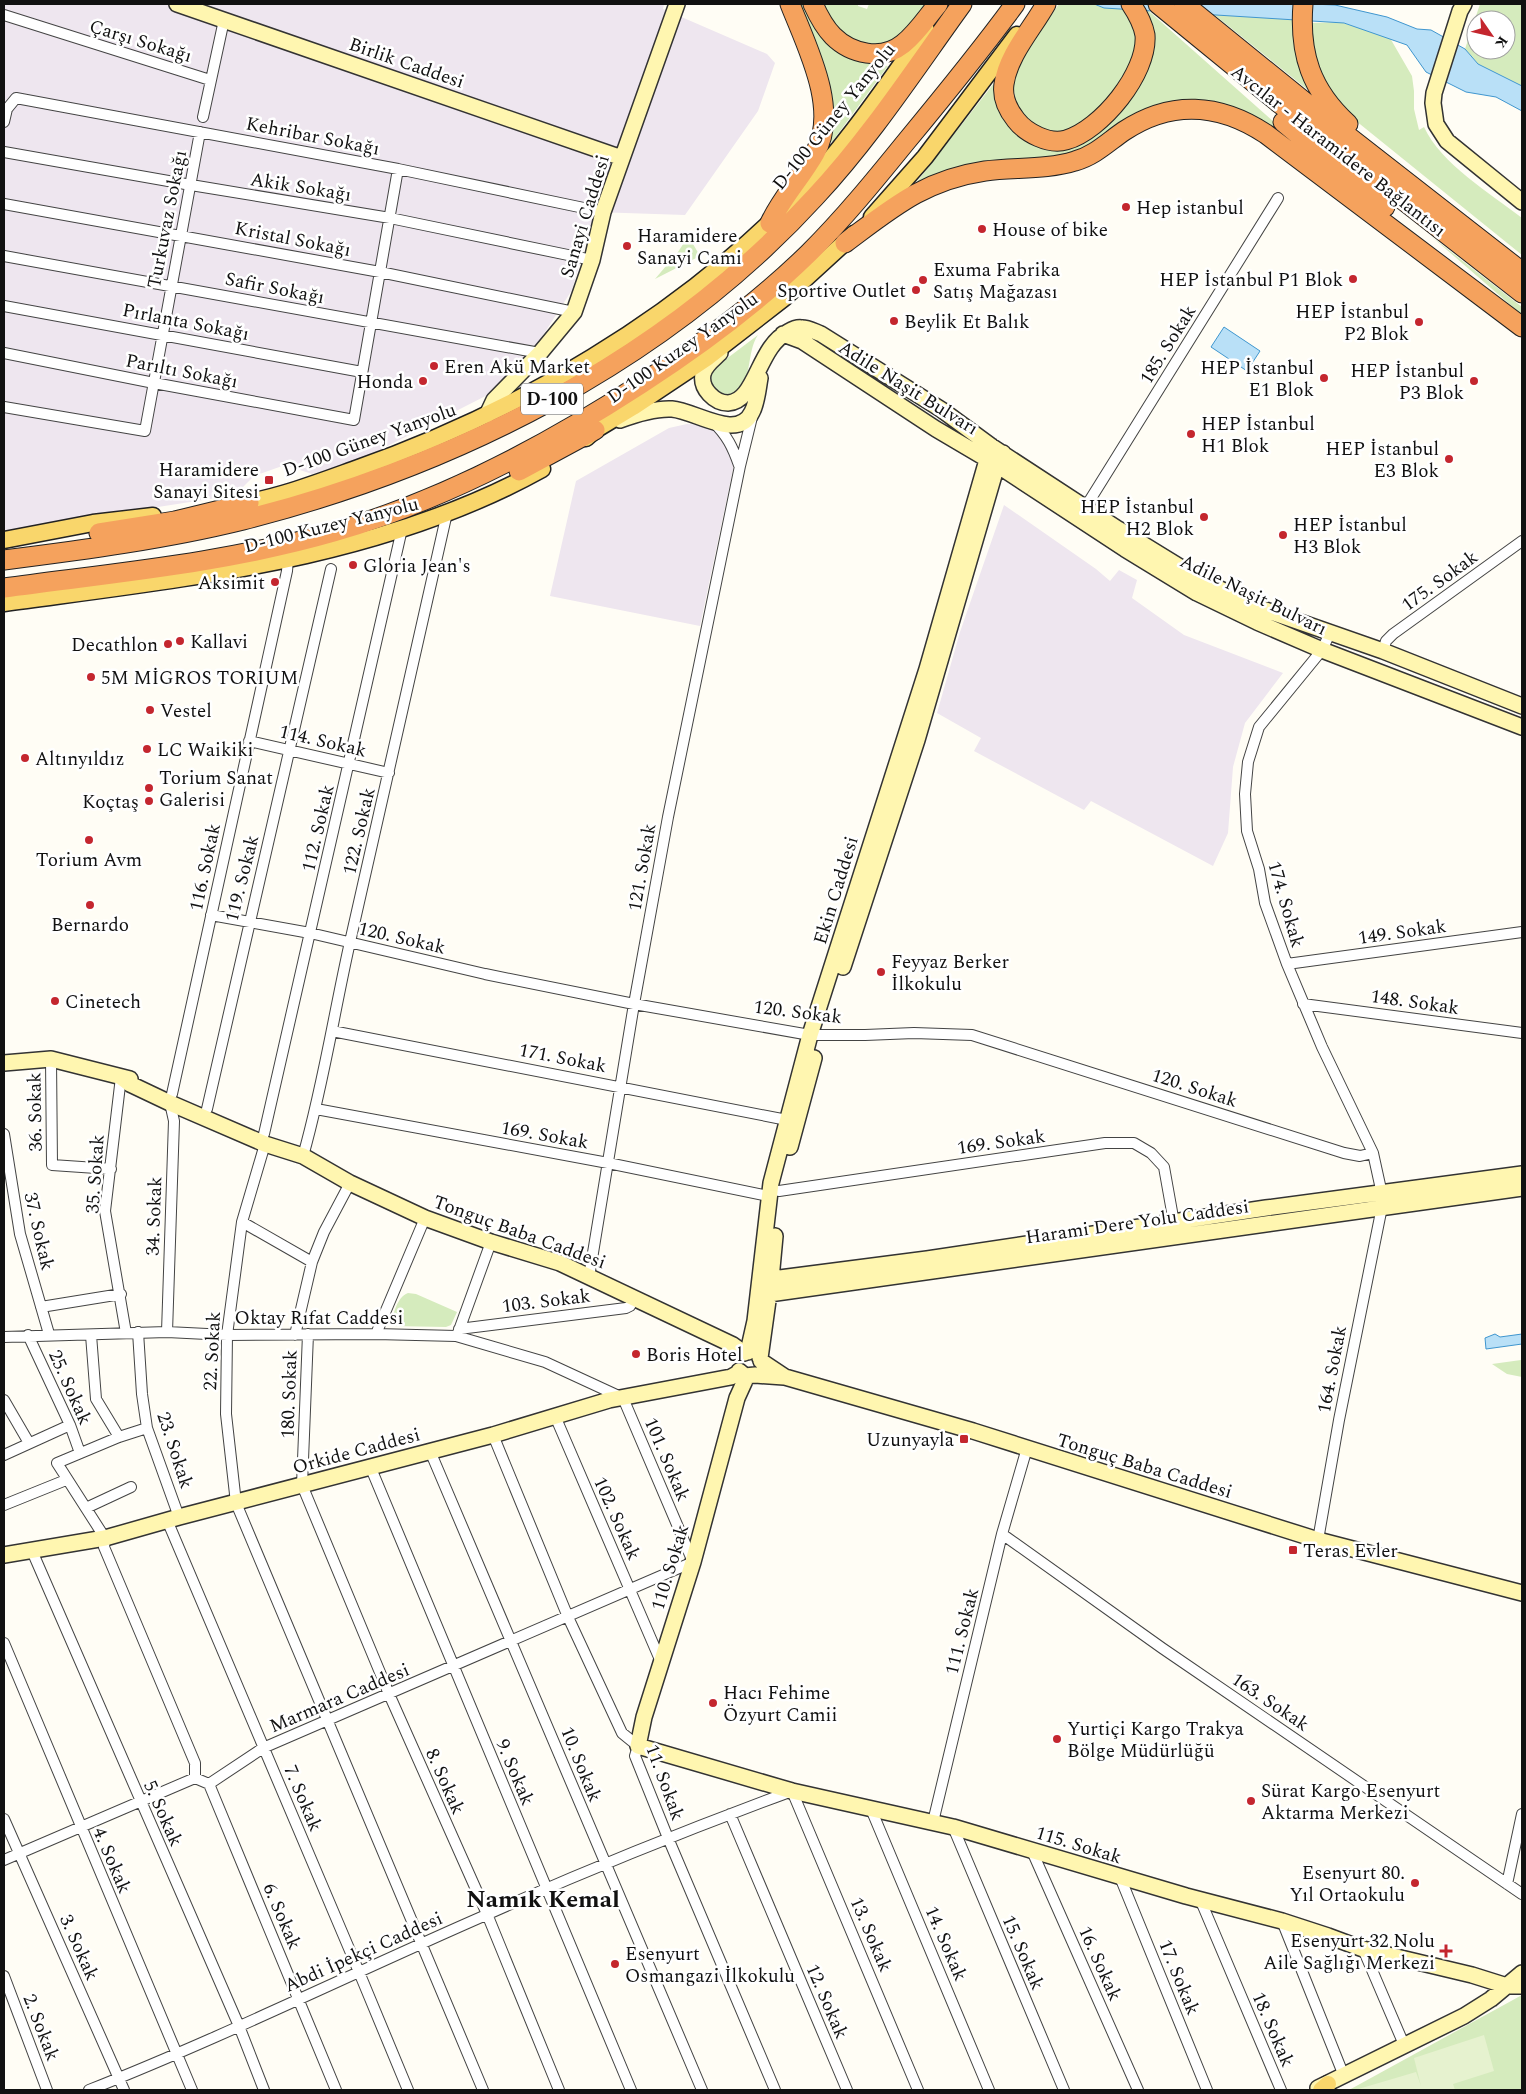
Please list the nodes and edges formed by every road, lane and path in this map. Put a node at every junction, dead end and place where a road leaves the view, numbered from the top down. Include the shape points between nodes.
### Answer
1 (790, 4) edge
2 (813, 4) edge
3 (938, 4) edge
4 (945, 4) edge
5 (962, 4) edge
6 (1015, 4) edge
7 (1040, 4) edge
8 (1046, 4) edge
9 (1131, 4) edge
10 (1158, 4) edge
11 (1302, 4) edge
12 (186, 5) edge
13 (673, 5) edge
14 (1461, 6) edge
15 (1180, 12) edge
16 (4, 15) edge
17 (224, 20) junction
18 (210, 80) junction
19 (202, 116) dead end
20 (4, 122) edge
21 (200, 132) junction
22 (4, 152) edge
23 (622, 158) junction
24 (398, 169) junction
25 (191, 185) junction
26 (1278, 198) dead end
27 (1428, 198) junction
28 (1522, 202) edge
29 (4, 204) edge
30 (602, 212) junction
31 (390, 218) junction
32 (770, 223) junction
33 (180, 235) junction
34 (845, 244) junction
35 (4, 256) edge
36 (592, 260) junction
37 (380, 272) junction
38 (1522, 272) edge
39 (170, 286) junction
40 (1522, 293) edge
41 (4, 306) edge
42 (574, 312) junction
43 (371, 323) junction
44 (749, 325) junction
45 (1522, 327) edge
46 (162, 334) junction
47 (4, 353) edge
48 (540, 353) junction
49 (764, 358) junction
50 (362, 372) junction
51 (154, 383) junction
52 (4, 406) edge
53 (753, 411) junction
54 (487, 415) junction
55 (710, 420) junction
56 (595, 430) junction
57 (994, 456) junction
58 (740, 466) junction
59 (249, 502) junction
60 (1085, 508) junction
61 (395, 512) junction
62 (447, 513) junction
63 (402, 529) junction
64 (4, 540) edge
65 (1522, 542) edge
66 (4, 550) edge
67 (4, 560) edge
68 (288, 560) junction
69 (331, 569) dead end
70 (4, 588) edge
71 (4, 603) edge
72 (1330, 632) junction
73 (1322, 650) junction
74 (1383, 651) junction
75 (1522, 706) edge
76 (1522, 727) edge
77 (249, 741) junction
78 (290, 750) junction
79 (349, 764) junction
80 (389, 773) junction
81 (211, 915) junction
82 (249, 921) junction
83 (1522, 932) edge
84 (310, 933) junction
85 (350, 943) junction
86 (1287, 964) junction
87 (634, 1004) junction
88 (1303, 1004) junction
89 (332, 1031) junction
90 (1522, 1032) edge
91 (815, 1035) junction
92 (51, 1059) junction
93 (4, 1062) edge
94 (121, 1077) junction
95 (620, 1086) junction
96 (171, 1098) junction
97 (207, 1109) junction
98 (316, 1110) junction
99 (787, 1120) junction
100 (4, 1134) edge
101 (264, 1139) junction
102 (1373, 1153) junction
103 (303, 1156) junction
104 (608, 1163) junction
105 (111, 1169) junction
106 (1522, 1174) edge
107 (350, 1183) junction
108 (1522, 1188) edge
109 (774, 1194) junction
110 (1382, 1200) junction
111 (1267, 1216) junction
112 (425, 1218) junction
113 (242, 1222) junction
114 (1174, 1223) junction
115 (490, 1242) junction
116 (312, 1262) junction
117 (589, 1277) junction
118 (765, 1287) junction
119 (121, 1294) junction
120 (634, 1299) junction
121 (41, 1307) junction
122 (138, 1332) junction
123 (167, 1332) junction
124 (458, 1332) junction
125 (126, 1333) junction
126 (49, 1334) junction
127 (308, 1334) junction
128 (376, 1334) junction
129 (28, 1335) junction
130 (91, 1335) junction
131 (227, 1335) junction
132 (294, 1335) junction
133 (4, 1336) edge
134 (747, 1365) junction
135 (623, 1398) junction
136 (5, 1404) edge
137 (555, 1416) junction
138 (70, 1425) junction
139 (147, 1428) junction
140 (493, 1435) junction
141 (119, 1437) junction
142 (29, 1443) junction
143 (1027, 1448) junction
144 (430, 1451) junction
145 (80, 1454) junction
146 (4, 1455) edge
147 (370, 1466) junction
148 (66, 1480) junction
149 (302, 1485) junction
150 (131, 1487) dead end
151 (236, 1503) junction
152 (4, 1505) edge
153 (86, 1508) junction
154 (173, 1519) junction
155 (1002, 1534) junction
156 (105, 1538) junction
157 (1318, 1540) junction
158 (32, 1551) junction
159 (4, 1555) edge
160 (693, 1562) junction
161 (630, 1589) junction
162 (1522, 1593) edge
163 (568, 1617) junction
164 (512, 1641) junction
165 (4, 1643) edge
166 (661, 1662) junction
167 (452, 1667) junction
168 (389, 1694) junction
169 (327, 1721) junction
170 (638, 1746) junction
171 (263, 1748) junction
172 (195, 1778) junction
173 (209, 1784) junction
174 (792, 1791) junction
175 (140, 1802) junction
176 (871, 1809) junction
177 (730, 1814) junction
178 (1522, 1814) edge
179 (4, 1819) edge
180 (933, 1822) junction
181 (80, 1827) junction
182 (953, 1827) junction
183 (668, 1838) junction
184 (1032, 1851) junction
185 (18, 1854) junction
186 (4, 1860) edge
187 (604, 1865) junction
188 (1120, 1877) junction
189 (1507, 1884) junction
190 (546, 1889) junction
191 (1522, 1894) edge
192 (1200, 1899) junction
193 (486, 1914) junction
194 (1282, 1922) junction
195 (421, 1944) junction
196 (1363, 1949) junction
197 (359, 1972) junction
198 (1522, 1973) edge
199 (4, 1976) edge
200 (1515, 1986) edge
201 (299, 1999) junction
202 (239, 2026) junction
203 (1406, 2047) junction
204 (178, 2054) junction
205 (1344, 2076) junction
206 (120, 2078) junction
207 (1321, 2088) edge
208 (47, 2090) edge
209 (88, 2090) edge
210 (124, 2090) edge
211 (192, 2090) edge
212 (264, 2090) edge
213 (336, 2090) edge
214 (408, 2090) edge
215 (483, 2090) edge
216 (559, 2090) edge
217 (631, 2090) edge
218 (702, 2090) edge
219 (775, 2090) edge
220 (846, 2090) edge
221 (918, 2090) edge
222 (989, 2090) edge
223 (1064, 2090) edge
224 (1138, 2090) edge
225 (1207, 2090) edge
226 (1281, 2090) edge

1 - 32 highway via 819,78 823,100 822,134 817,150
2 - 3 highway via 822,22 843,44 865,53 880,54 902,45
4 - 32 main road, D-100 Güney Yanyolu via 823,167
5 - 67 highway, D-100 via 865,136 814,199 749,262 694,308 602,371 522,416 450,449 321,498 184,533
6 - 61 highway, D-100 via 974,60 833,228 777,283 730,322 668,367 550,440 490,471
7 - 34 main road, D-100 Kuzey Yanyolu via 925,157
8 - 9 highway via 1008,69 1003,86 1008,108 1019,124 1046,140 1056,141 1067,140 1098,120 1133,80 1145,36
10 - 15 highway, Avcılar - Haramidere Bağlantısı
11 - 27 highway via 1303,48 1312,76 1325,99 1352,127 1408,173
12 - 17 street, Birlik Caddesi
13 - 23 street, Sanayi Caddesi
14 - 28 street via 1434,93 1436,124 1447,141
15 - 27 highway, Avcılar - Haramidere Bağlantısı
15 - 40 highway, Avcılar - Haramidere Bağlantısı via 1279,103
15 - 45 highway via 1244,89 1450,261
16 - 18 street, Çarşı Sokağı
17 - 18 street, Çarşı Sokağı
17 - 23 street, Birlik Caddesi
18 - 19 street
20 - 21 street, Kehribar Sokağı via 7,109 16,98
21 - 24 street, Kehribar Sokağı
21 - 25 street, Turkuvaz Sokağı
22 - 25 street, Akik Sokağı
23 - 30 street, Sanayi Caddesi
24 - 30 street, Kehribar Sokağı
24 - 31 street
25 - 31 street, Akik Sokağı
25 - 33 street, Turkuvaz Sokağı
26 - 60 street, 185. Sokak
27 - 38 highway, Avcılar - Haramidere Bağlantısı
29 - 33 street, Kristal Sokağı
30 - 36 street, Sanayi Caddesi
31 - 36 street, Akik Sokağı
31 - 37 street
32 - 54 main road, D-100 Güney Yanyolu via 693,288 644,323 585,362
33 - 37 street, Kristal Sokağı
33 - 39 street, Turkuvaz Sokağı
34 - 44 main road, D-100 Kuzey Yanyolu
34 - 45 highway via 891,208 936,183 984,172 1062,165 1080,160 1138,122 1178,110 1211,110 1238,119 1266,134
35 - 39 street, Safir Sokağı
36 - 42 street, Sanayi Caddesi
37 - 42 street, Kristal Sokağı
37 - 43 street
39 - 43 street, Safir Sokağı
39 - 46 street, Turkuvaz Sokağı
41 - 46 street, Pırlanta Sokağı
42 - 48 street, Sanayi Caddesi
43 - 48 street, Safir Sokağı
43 - 50 street
44 - 49 street, Adile Naşit Bulvarı via 708,364 703,375 705,387 720,402 739,400 750,388
44 - 56 main road, D-100 Kuzey Yanyolu via 676,380
46 - 50 street, Pırlanta Sokağı
46 - 51 street, Turkuvaz Sokağı
47 - 51 street, Parıltı Sokağı
48 - 54 street, Sanayi Caddesi via 494,400
49 - 53 street, Adile Naşit Bulvarı
49 - 57 street, Adile Naşit Bulvarı via 775,340 796,328 820,334 942,410
50 - 51 street, Parıltı Sokağı via 354,420
51 - 52 street, Turkuvaz Sokağı via 144,431
53 - 55 street via 742,423 734,426
53 - 58 street, 121. Sokak
54 - 59 main road, D-100 Güney Yanyolu via 408,450 317,483
55 - 56 street via 684,411 659,410 637,414
55 - 58 street via 724,432
56 - 61 highway via 494,482 433,505
56 - 62 main road, D-100 Kuzey Yanyolu via 576,447 533,474
57 - 60 street, Adile Naşit Bulvarı
57 - 73 street, Adile Naşit Bulvarı via 1125,550 1197,593
57 - 91 street, Ekin Caddesi
58 - 87 street, 121. Sokak via 694,683
59 - 64 main road, D-100 Güney Yanyolu via 93,523
59 - 66 highway via 175,521
60 - 72 street, Adile Naşit Bulvarı via 1216,588 1260,608
61 - 70 highway, D-100 via 334,532 262,549
62 - 63 main road, D-100 Kuzey Yanyolu
62 - 80 street, 122. Sokak
63 - 68 main road, D-100 Kuzey Yanyolu
63 - 79 street, 112. Sokak
65 - 74 street, 175. Sokak via 1393,634
68 - 71 main road, D-100 Kuzey Yanyolu
68 - 77 street, 116. Sokak
69 - 78 street, 119. Sokak
72 - 73 street, 174. Sokak
72 - 74 street, Adile Naşit Bulvarı
73 - 76 street, Adile Naşit Bulvarı
73 - 86 street, 174. Sokak via 1259,727 1248,762 1244,794 1247,831 1265,901
74 - 75 street, Adile Naşit Bulvarı
77 - 78 street, 114. Sokak
77 - 81 street, 116. Sokak
78 - 79 street, 114. Sokak
78 - 82 street, 119. Sokak
79 - 80 street, 114. Sokak
79 - 84 street, 112. Sokak
80 - 85 street, 122. Sokak
81 - 82 street, 120. Sokak
81 - 96 street, 116. Sokak
82 - 84 street, 120. Sokak
82 - 97 street, 119. Sokak
83 - 86 street, 149. Sokak
84 - 85 street, 120. Sokak
84 - 101 street, 112. Sokak
85 - 87 street, 120. Sokak
85 - 89 street, 122. Sokak
86 - 88 street, 174. Sokak
87 - 91 street, 120. Sokak
87 - 95 street, 121. Sokak
88 - 90 street, 148. Sokak
88 - 102 street, 174. Sokak
89 - 95 street, 171. Sokak
89 - 98 street, 122. Sokak
91 - 99 street, Ekin Caddesi
91 - 102 street, 120. Sokak via 972,1035 1344,1153 1360,1156
91 - 109 street, Ekin Caddesi
92 - 93 street, Tonguç Baba Caddesi
92 - 94 street, Tonguç Baba Caddesi
92 - 105 street, 36. Sokak via 52,1165
94 - 96 street, Tonguç Baba Caddesi
94 - 105 street, 35. Sokak
95 - 99 street, 171. Sokak
95 - 104 street, 121. Sokak
96 - 97 street, Tonguç Baba Caddesi
96 - 101 street, Tonguç Baba Caddesi
96 - 123 street, 34. Sokak via 174,1121
97 - 101 street, Tonguç Baba Caddesi
98 - 103 street, 122. Sokak
98 - 104 street, 169. Sokak
99 - 109 street, Ekin Caddesi
100 - 121 street, 37. Sokak via 20,1234
101 - 103 street, Tonguç Baba Caddesi via 296,1148
101 - 113 street, 22. Sokak
102 - 110 street, 174. Sokak
103 - 107 street, Tonguç Baba Caddesi
104 - 109 street, 169. Sokak
104 - 117 street, 121. Sokak
105 - 119 street, 35. Sokak via 106,1211
106 - 110 street, Harami Dere Yolu Caddesi
107 - 112 street, Tonguç Baba Caddesi
107 - 116 street
108 - 110 street, Harami Dere Yolu Caddesi
109 - 114 street, 169. Sokak via 1105,1143 1134,1143 1151,1153 1164,1167
109 - 118 street, Ekin Caddesi
110 - 111 street, Harami Dere Yolu Caddesi
110 - 157 street, 164. Sokak via 1338,1420
111 - 114 street, Harami Dere Yolu Caddesi
111 - 118 street, Harami Dere Yolu Caddesi
112 - 115 street, Tonguç Baba Caddesi
112 - 128 street
113 - 116 street
113 - 131 street, 22. Sokak
114 - 118 street, Harami Dere Yolu Caddesi via 927,1259
115 - 117 street, Tonguç Baba Caddesi via 560,1263
115 - 124 street
116 - 132 street
117 - 120 street, Tonguç Baba Caddesi
118 - 134 street, Ekin Caddesi
119 - 121 street
119 - 125 street, 35. Sokak
120 - 124 street, 103. Sokak via 626,1308
120 - 134 street, Tonguç Baba Caddesi via 733,1345
121 - 126 street, 37. Sokak
122 - 123 street, Oktay Rıfat Caddesi
122 - 125 street, Oktay Rıfat Caddesi
122 - 139 street, 23. Sokak
123 - 131 street, Oktay Rıfat Caddesi
124 - 128 street, Oktay Rıfat Caddesi
124 - 135 street, Oktay Rıfat Caddesi via 545,1362
125 - 130 street, Oktay Rıfat Caddesi
126 - 129 street, Oktay Rıfat Caddesi
126 - 130 street, Oktay Rıfat Caddesi
127 - 128 street, Oktay Rıfat Caddesi
127 - 132 street, Oktay Rıfat Caddesi
127 - 149 street, 180. Sokak
129 - 133 street, Oktay Rıfat Caddesi
129 - 138 street, 25. Sokak
130 - 141 street via 96,1399
131 - 132 street, Oktay Rıfat Caddesi
131 - 151 street, 22. Sokak via 226,1414
134 - 135 street, Orkide Caddesi via 730,1377
134 - 143 street, Tonguç Baba Caddesi
134 - 160 street, 110. Sokak via 736,1388 737,1398
135 - 137 street, Orkide Caddesi
135 - 160 street, 101. Sokak
136 - 142 street
137 - 140 street, Orkide Caddesi
137 - 161 street, 102. Sokak
138 - 142 street
138 - 145 street, 25. Sokak
139 - 141 street
139 - 154 street, 23. Sokak
140 - 144 street, Orkide Caddesi
140 - 163 street, 11. Sokak
141 - 145 street
142 - 146 street
143 - 155 street, 111. Sokak
143 - 157 street, Tonguç Baba Caddesi
144 - 147 street, Orkide Caddesi
144 - 164 street, 10. Sokak
145 - 148 street via 57,1463
147 - 149 street, Orkide Caddesi
147 - 167 street, 9. Sokak
148 - 152 street
148 - 153 street
149 - 151 street, Orkide Caddesi
149 - 168 street, 8. Sokak
150 - 153 street
151 - 154 street, Orkide Caddesi
151 - 169 street, 22. Sokak
153 - 156 street
154 - 156 street, Orkide Caddesi
154 - 171 street, 7. Sokak
155 - 180 street, 111. Sokak
155 - 189 street, 163. Sokak via 1162,1648
156 - 158 street, Orkide Caddesi
156 - 172 street via 104,1548 195,1763
157 - 162 street, Tonguç Baba Caddesi
158 - 159 street, Orkide Caddesi
158 - 175 street, 5. Sokak
160 - 161 street, Marmara Caddesi
160 - 166 street, 110. Sokak
161 - 163 street, Marmara Caddesi
161 - 166 street, 102. Sokak
163 - 164 street, Marmara Caddesi
163 - 170 street, 11. Sokak via 622,1733
164 - 167 street, Marmara Caddesi
164 - 187 street, 10. Sokak
165 - 181 street, 4. Sokak
166 - 170 street, 110. Sokak
167 - 168 street, Marmara Caddesi
167 - 190 street, 9. Sokak
168 - 169 street, Marmara Caddesi
168 - 193 street, 8. Sokak
169 - 171 street, Marmara Caddesi
169 - 195 street, 22. Sokak
170 - 174 street, 115. Sokak
170 - 183 street, 11. Sokak via 635,1756
171 - 173 street, Marmara Caddesi
171 - 197 street, 7. Sokak
172 - 173 street
172 - 175 street
173 - 201 street, 6. Sokak
174 - 176 street, 115. Sokak
174 - 177 street, Abdi İpekçi Caddesi
174 - 221 street, 13. Sokak
175 - 181 street
175 - 202 street, 5. Sokak
176 - 180 street, 115. Sokak
176 - 222 street, 14. Sokak
177 - 183 street, Abdi İpekçi Caddesi
177 - 220 street, 12. Sokak
178 - 189 street
179 - 185 street, 3. Sokak
180 - 182 street, 115. Sokak
181 - 185 street
181 - 204 street, 4. Sokak
182 - 184 street, 115. Sokak
182 - 223 street, 15. Sokak
183 - 187 street, Abdi İpekçi Caddesi
183 - 219 street, 11. Sokak
184 - 188 street, 115. Sokak
184 - 224 street, 16. Sokak
185 - 186 street
185 - 206 street, 3. Sokak
187 - 190 street, Abdi İpekçi Caddesi
187 - 218 street, 10. Sokak
188 - 192 street, 115. Sokak
188 - 225 street, 17. Sokak
189 - 191 street, 163. Sokak
190 - 193 street, Abdi İpekçi Caddesi
190 - 217 street, 9. Sokak
192 - 194 street, 115. Sokak
192 - 226 street, 18. Sokak
193 - 195 street, Abdi İpekçi Caddesi
193 - 216 street, 8. Sokak
194 - 196 street, 115. Sokak
194 - 205 street
195 - 197 street, Abdi İpekçi Caddesi
195 - 215 street, 22. Sokak
196 - 200 street, 115. Sokak
196 - 203 street
197 - 201 street, Abdi İpekçi Caddesi
197 - 214 street, 7. Sokak
198 - 200 street via 1516,1976
199 - 208 street, 2. Sokak
200 - 203 street
201 - 202 street, Abdi İpekçi Caddesi
201 - 213 street, 6. Sokak
202 - 204 street, Abdi İpekçi Caddesi
202 - 212 street, 5. Sokak
203 - 205 street
204 - 206 street, Abdi İpekçi Caddesi
204 - 211 street, 4. Sokak
205 - 207 street
206 - 209 street, Abdi İpekçi Caddesi
206 - 210 street, 3. Sokak

